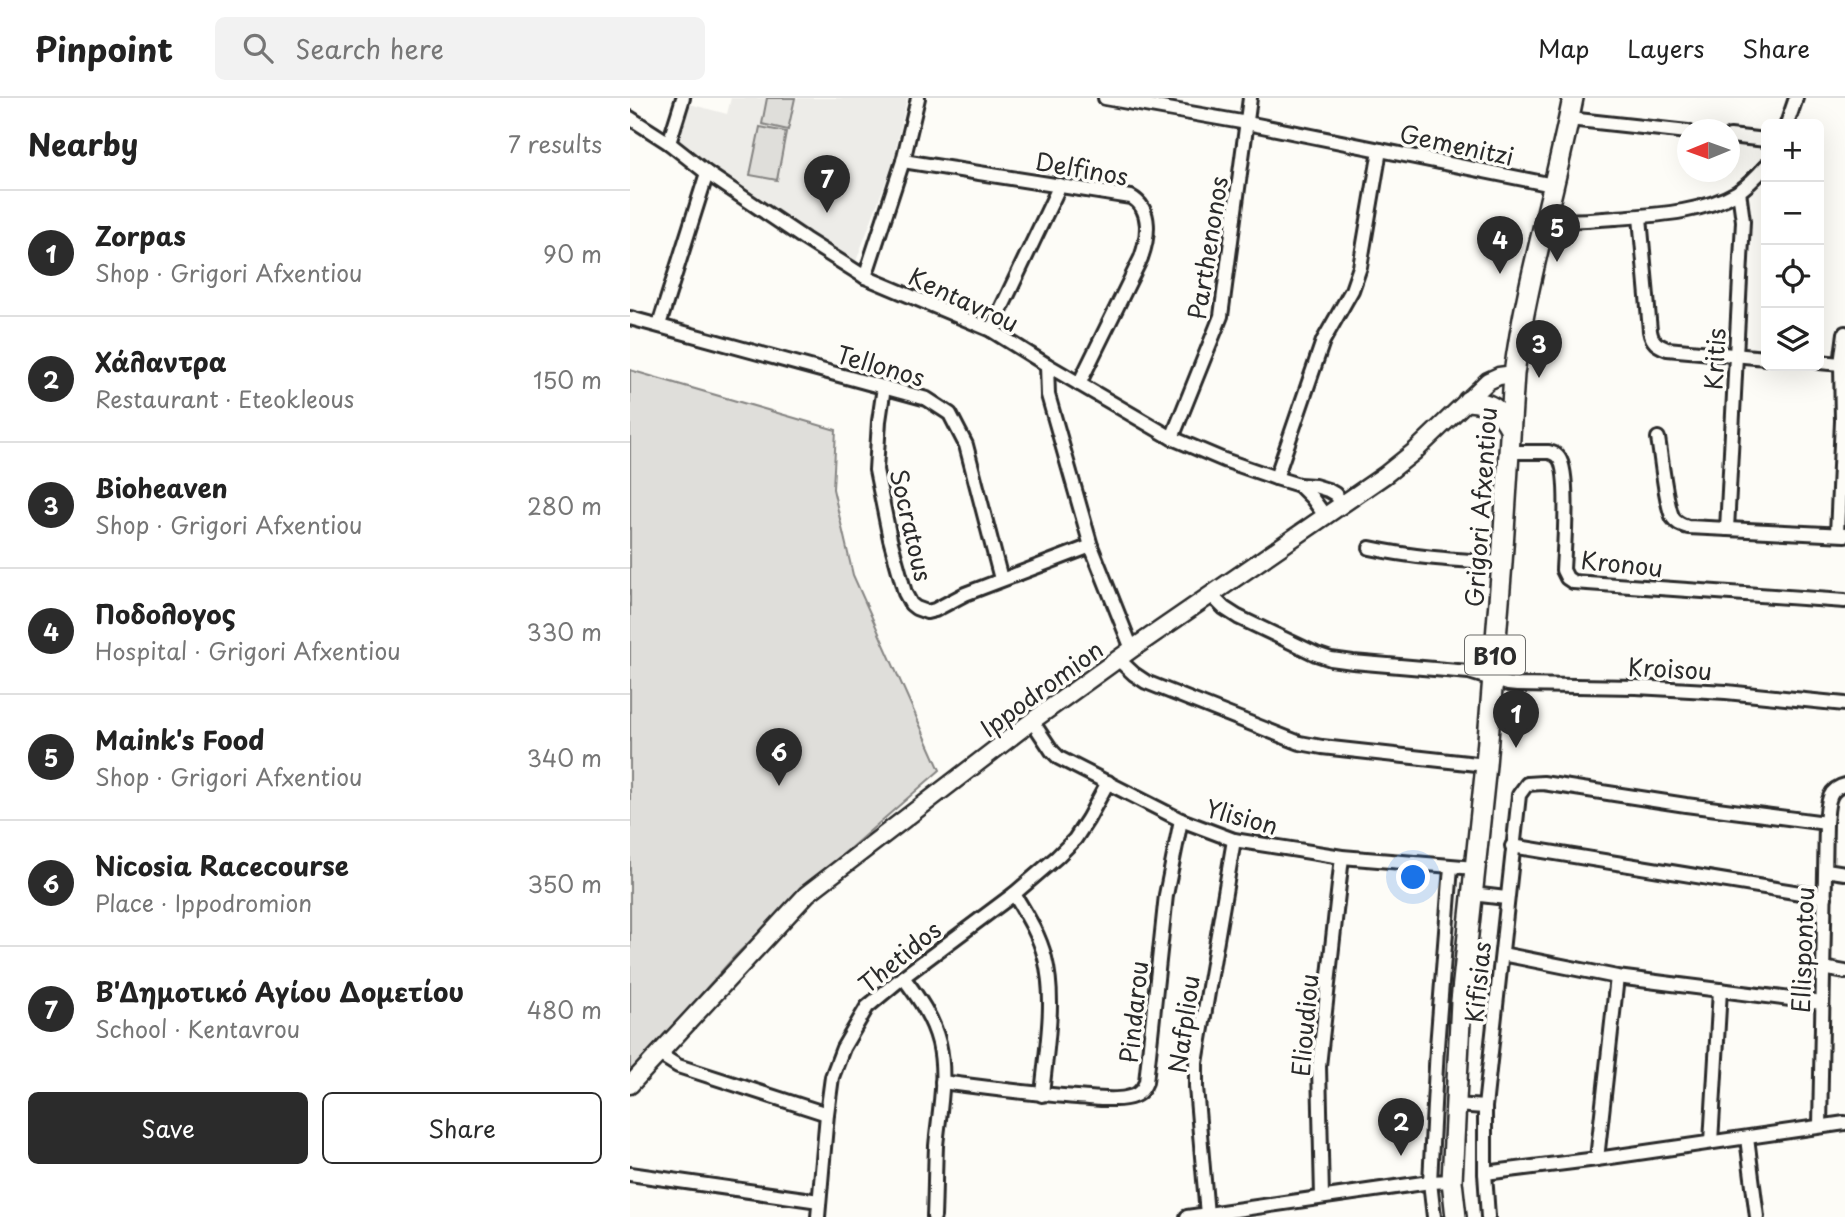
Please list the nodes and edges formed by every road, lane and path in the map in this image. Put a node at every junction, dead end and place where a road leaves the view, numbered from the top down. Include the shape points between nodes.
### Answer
1 (683, 98) edge
2 (918, 98) edge
3 (1105, 98) edge
4 (1250, 98) edge
5 (1573, 98) edge
6 (1796, 98) edge
7 (630, 118) edge
8 (1569, 119) junction
9 (1789, 119) edge
10 (1247, 123) junction
11 (1677, 131) edge
12 (1740, 137) edge
13 (1761, 139) edge
14 (669, 143) junction
15 (1380, 150) junction
16 (903, 161) junction
17 (1761, 171) edge
18 (707, 173) junction
19 (1060, 185) junction
20 (1553, 185) junction
21 (1739, 191) junction
22 (1640, 217) junction
23 (1545, 220) junction
24 (865, 277) junction
25 (630, 318) edge
26 (659, 325) junction
27 (991, 330) junction
28 (1845, 333) edge
29 (1735, 355) junction
30 (1761, 358) edge
31 (1824, 363) edge
32 (1047, 365) junction
33 (1841, 365) junction
34 (1514, 374) junction
35 (1079, 384) junction
36 (884, 387) junction
37 (1468, 401) junction
38 (1843, 421) edge
39 (1510, 428) junction
40 (1172, 438) junction
41 (1658, 438) dead end
42 (1509, 452) junction
43 (1276, 478) junction
44 (1299, 485) junction
45 (1343, 504) junction
46 (1325, 517) junction
47 (1727, 529) junction
48 (1841, 535) edge
49 (1090, 546) junction
50 (1370, 548) dead end
51 (1502, 563) junction
52 (1001, 579) junction
53 (1211, 595) junction
54 (1845, 601) edge
55 (1132, 649) junction
56 (1119, 660) junction
57 (1493, 680) junction
58 (1845, 704) edge
59 (1032, 721) junction
60 (1486, 765) junction
61 (1108, 782) junction
62 (1845, 785) edge
63 (1181, 820) junction
64 (1826, 823) junction
65 (1234, 840) junction
66 (1512, 846) junction
67 (1342, 858) junction
68 (1451, 867) junction
69 (1475, 868) junction
70 (1826, 870) junction
71 (1845, 873) edge
72 (1014, 894) junction
73 (1472, 894) junction
74 (1825, 897) junction
75 (1506, 898) junction
76 (1502, 954) junction
77 (1823, 968) junction
78 (1845, 972) edge
79 (903, 977) junction
80 (1617, 977) junction
81 (1720, 990) junction
82 (1822, 1003) junction
83 (659, 1054) junction
84 (942, 1082) junction
85 (630, 1085) edge
86 (1042, 1094) junction
87 (1455, 1105) junction
88 (1485, 1107) junction
89 (827, 1114) junction
90 (1845, 1123) edge
91 (1820, 1126) junction
92 (1747, 1138) junction
93 (1711, 1142) junction
94 (1597, 1159) junction
95 (1485, 1173) junction
96 (630, 1174) edge
97 (1452, 1181) junction
98 (1430, 1182) junction
99 (1322, 1197) junction
100 (819, 1201) junction
101 (1207, 1214) junction
102 (818, 1217) edge
103 (934, 1217) edge
104 (1187, 1217) edge
105 (1434, 1217) edge
106 (1456, 1217) edge
107 (1488, 1217) edge
108 (1757, 1217) edge

1 - 14 street
2 - 16 street
3 - 10 street, Gemenitzi
4 - 10 street, Parthenonos
5 - 8 main road, Grigori Afxentiou / B10
6 - 9 street
7 - 14 street, Kentavrou
8 - 11 street
8 - 20 main road, Grigori Afxentiou / B10
10 - 15 street, Gemenitzi
10 - 40 street, Parthenonos via 1220,316
12 - 13 street
14 - 18 street, Kentavrou
15 - 20 street, Gemenitzi
15 - 43 street via 1356,280 1323,341
16 - 19 street, Delfinos
16 - 24 street
17 - 21 street
18 - 24 street, Kentavrou
18 - 26 street
19 - 27 street
19 - 35 street, Delfinos via 1136,199 1147,229 1141,258
20 - 23 main road, Grigori Afxentiou / B10
21 - 22 street via 1706,205
21 - 29 street, Kritis via 1743,221
22 - 23 street
22 - 29 street via 1651,338 1667,349
23 - 34 main road, Grigori Afxentiou / B10
24 - 27 street, Kentavrou
25 - 26 street, Tellonos
26 - 36 street, Tellonos
27 - 32 street, Kentavrou
28 - 33 street
29 - 30 street
29 - 47 street, Kritis
31 - 33 street
32 - 35 street, Kentavrou
32 - 49 street via 1048,395
33 - 38 street
34 - 37 street, Ippodromion via 1494,378
34 - 39 main road, Grigori Afxentiou / B10
35 - 40 street, Kentavrou
36 - 52 street, Tellonos via 927,399 950,414 966,445
36 - 52 street, Socratous via 876,470 893,550 911,604 921,611 935,610
37 - 39 main road via 1492,406
37 - 45 street, Ippodromion via 1415,451
38 - 48 street
39 - 42 main road, Grigori Afxentiou / B10
40 - 43 street, Kentavrou
41 - 47 street via 1675,521 1688,527
42 - 51 main road, Grigori Afxentiou / B10
42 - 54 street, Kronou via 1549,452 1560,459 1565,480 1563,570 1573,582
43 - 44 street, Kentavrou
44 - 45 street, Kentavrou via 1328,490
44 - 46 street
45 - 46 street, Ippodromion
46 - 53 street, Ippodromion
47 - 48 street
49 - 52 street, Socratous
49 - 55 street
50 - 51 street via 1408,556
51 - 57 main road, Grigori Afxentiou / B10
53 - 55 street, Ippodromion
53 - 57 street, Kroisou via 1238,617 1331,659 1469,672
55 - 56 street, Ippodromion
56 - 59 street, Ippodromion
56 - 60 street via 1146,682 1300,743
57 - 58 street, Kroisou via 1517,685 1726,692
57 - 60 main road, Grigori Afxentiou / B10
59 - 61 street, Ylision via 1055,755
59 - 83 street, Ippodromion via 807,894
60 - 69 main road, Grigori Afxentiou / B10
61 - 63 street, Ylision
61 - 72 street, Thetidos via 1074,839
62 - 64 street, Ellispontou via 1831,793
63 - 65 street, Ylision
63 - 86 street, Pindarou via 1166,895 1143,1090 1114,1099
64 - 66 street, Kifisias via 1527,784 1519,795
64 - 70 street, Ellispontou
65 - 67 street, Ylision
65 - 101 street, Nafpliou via 1196,1063
66 - 74 street
66 - 75 street, Kifisias
67 - 68 street, Ylision
67 - 99 street, Elioudiou via 1319,1066
68 - 69 street, Ylision
68 - 98 street
69 - 73 main road, Grigori Afxentiou / B10
70 - 71 street
70 - 74 street, Ellispontou
72 - 79 street, Thetidos
72 - 86 street via 1039,940 1049,981
73 - 75 street
73 - 87 main road, Grigori Afxentiou / B10
74 - 77 street, Ellispontou
75 - 76 street, Kifisias
76 - 80 street
76 - 88 street, Kifisias
77 - 78 street
77 - 82 street, Ellispontou
79 - 84 street via 934,1027
79 - 89 street, Thetidos via 867,1007 843,1048 832,1077
80 - 81 street
80 - 94 street
81 - 82 street
81 - 93 street
82 - 91 street, Ellispontou
83 - 85 street, Ippodromion
83 - 89 street via 678,1066
84 - 86 street, Pindarou
84 - 103 street
87 - 88 street
87 - 97 main road, Grigori Afxentiou / B10
88 - 95 street, Kifisias
89 - 100 street, Thetidos
90 - 91 street
91 - 92 street
92 - 93 street
92 - 108 street
93 - 94 street
94 - 95 street
95 - 107 street, Kifisias
96 - 100 street
97 - 98 street
97 - 106 main road, Grigori Afxentiou / B10
98 - 99 street
98 - 105 street
99 - 101 street
100 - 102 street, Thetidos
101 - 104 street

